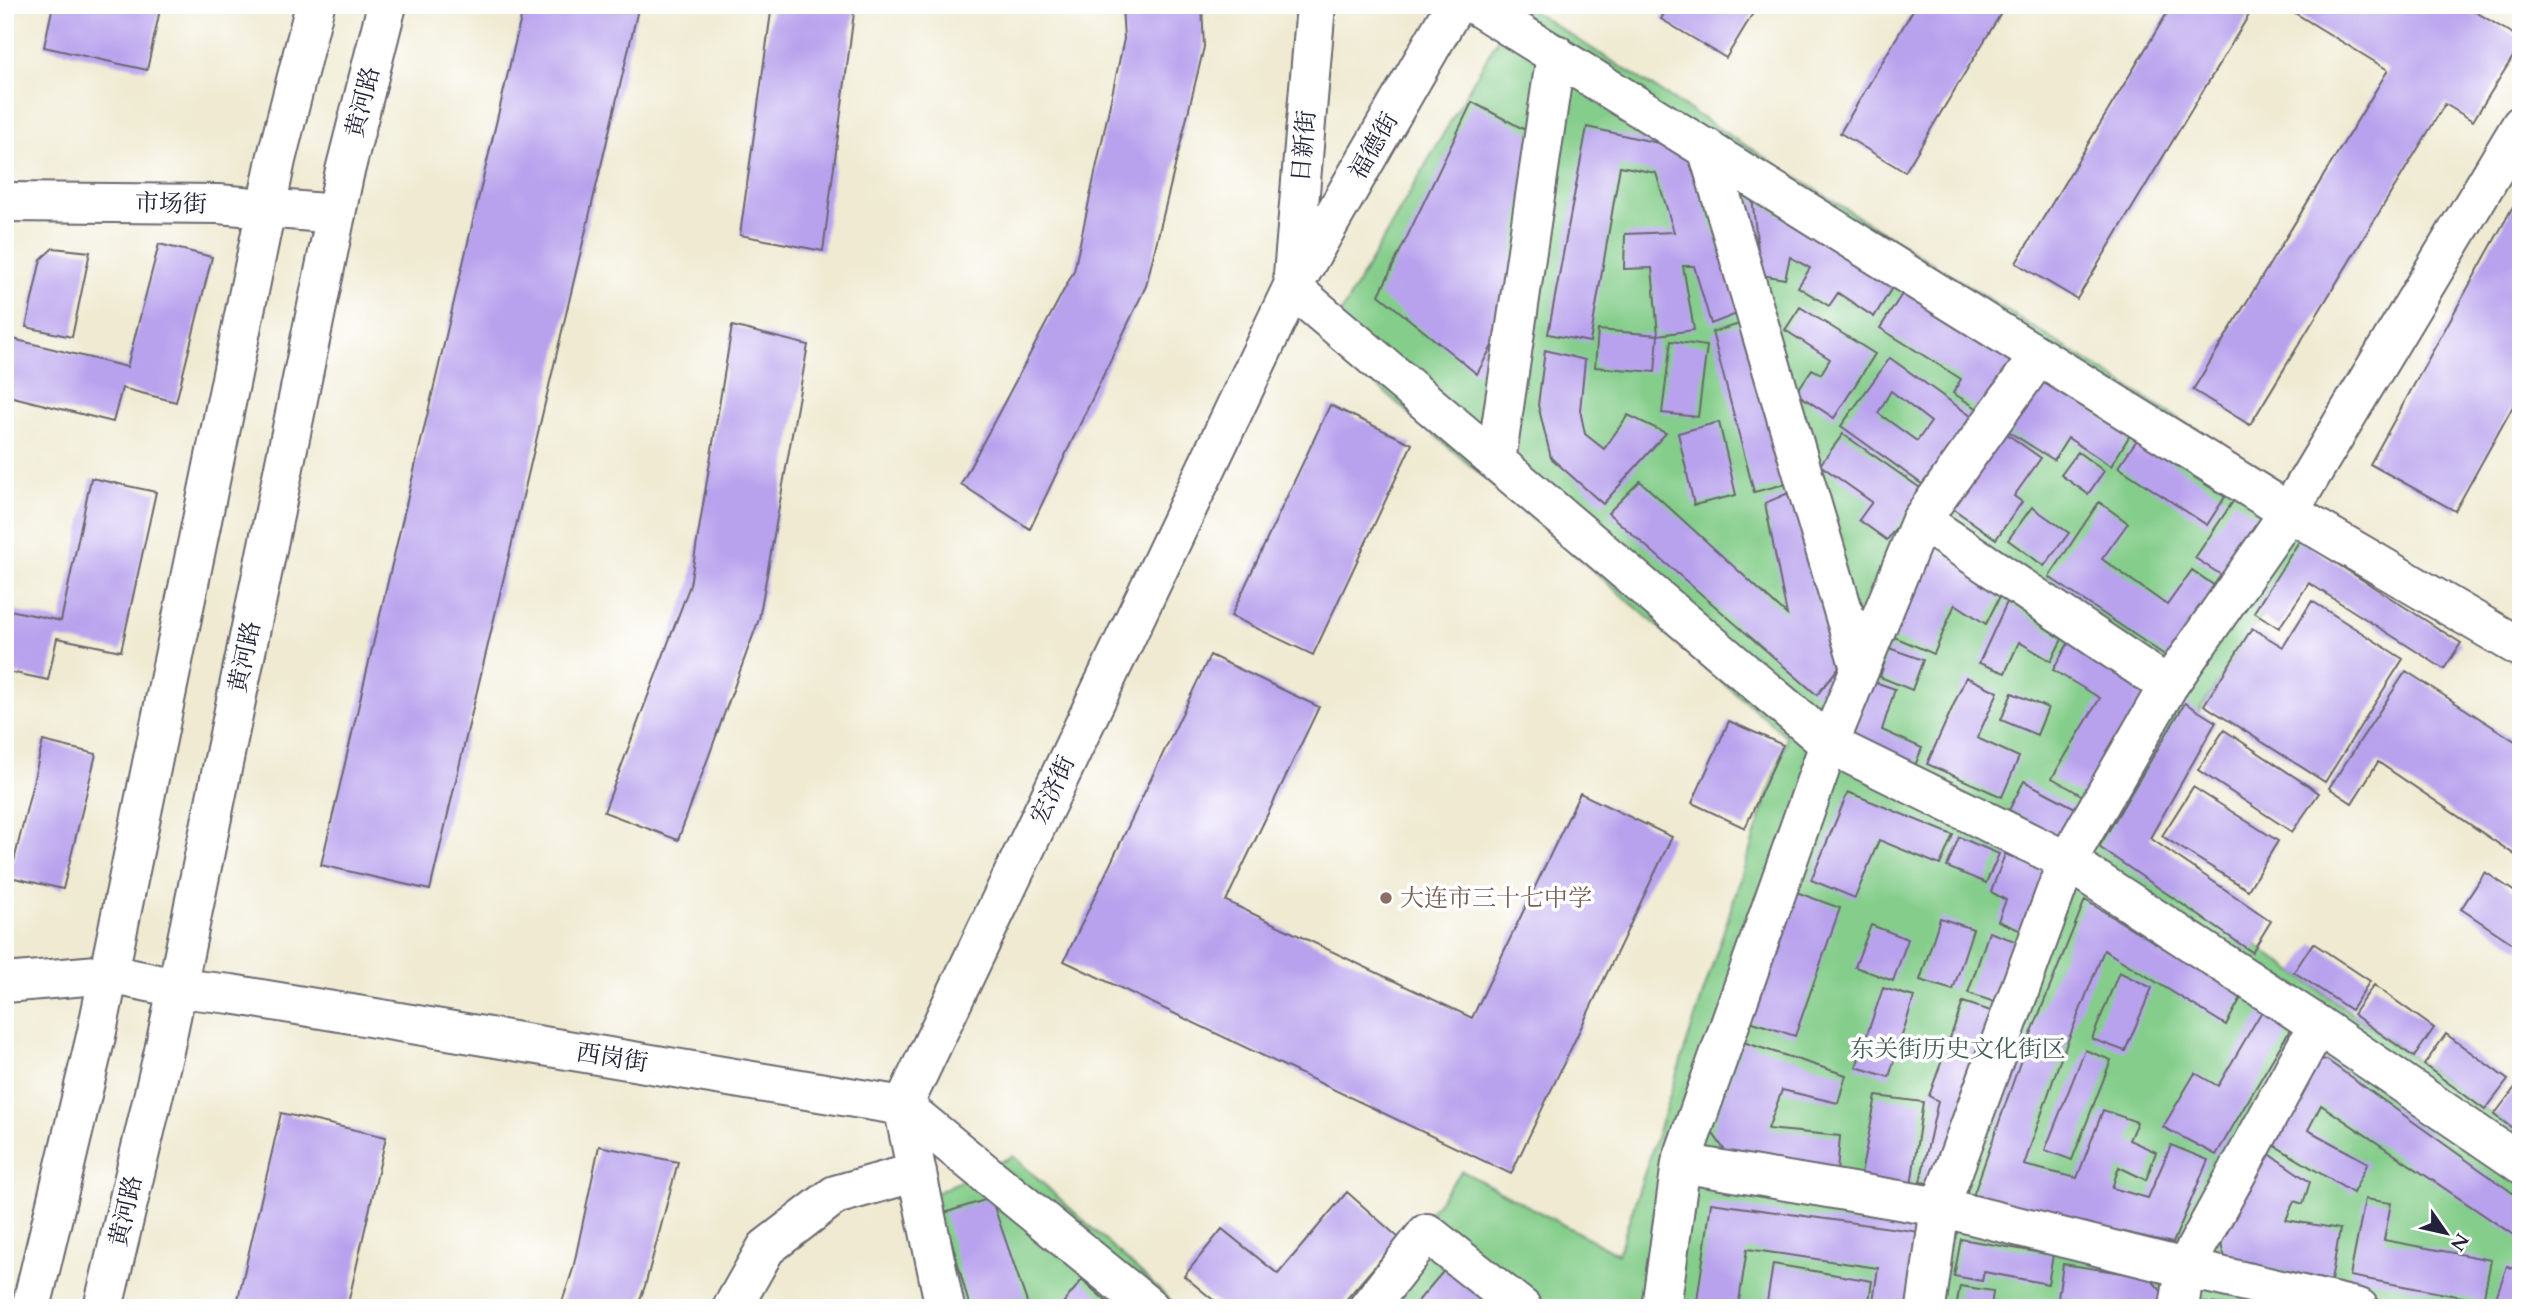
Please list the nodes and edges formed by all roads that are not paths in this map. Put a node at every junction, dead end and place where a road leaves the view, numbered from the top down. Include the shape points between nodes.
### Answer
1 (315, 5) edge
2 (387, 5) edge
3 (1316, 5) edge
4 (1455, 5) edge
5 (1475, 5) edge
6 (1556, 54) junction
7 (2521, 125) edge
8 (1707, 148) junction
9 (267, 209) junction
10 (11, 210) edge
11 (336, 214) junction
12 (1292, 288) junction
13 (2039, 356) junction
14 (1496, 461) junction
15 (2289, 512) junction
16 (1921, 520) junction
17 (2521, 649) edge
18 (1860, 668) junction
19 (2168, 686) junction
20 (1829, 744) junction
21 (2067, 861) junction
22 (109, 974) junction
23 (5, 983) edge
24 (177, 988) junction
25 (2318, 1025) junction
26 (903, 1106) junction
27 (1681, 1163) junction
28 (2521, 1164) edge
29 (917, 1172) junction
30 (1940, 1207) junction
31 (2185, 1268) junction
32 (31, 1308) edge
33 (103, 1308) edge
34 (732, 1308) edge
35 (945, 1308) edge
36 (1150, 1308) edge
37 (1368, 1308) edge
38 (1522, 1308) edge
39 (1661, 1308) edge
40 (1926, 1308) edge
41 (2179, 1308) edge
42 (2359, 1308) edge

1 - 9 street
2 - 11 street, 黄河路
3 - 12 street, 日新街
4 - 12 street, 福德街
5 - 6 street
6 - 8 street
6 - 14 street
7 - 15 street
8 - 13 street
8 - 18 street
9 - 10 street, 市场街 via 218,204
9 - 11 street, 市场街
9 - 22 street
11 - 24 street, 黄河路
12 - 14 street
12 - 26 street, 宏济街
13 - 15 street
13 - 16 street
14 - 20 street
15 - 17 street
15 - 19 street
16 - 18 street
16 - 19 street
18 - 20 street
19 - 21 street
20 - 21 street
20 - 27 street
21 - 25 street
21 - 30 street
22 - 23 street, 西岗街
22 - 24 street, 西岗街
22 - 32 street
24 - 26 street, 西岗街
24 - 33 street, 黄河路
25 - 28 street
25 - 31 street
26 - 29 street
26 - 36 street, 西岗街
27 - 30 street
27 - 39 street
29 - 34 street via 835,1195 765,1248
29 - 35 street
30 - 31 street
30 - 40 street
31 - 41 street
31 - 42 street
37 - 38 street via 1427,1233

